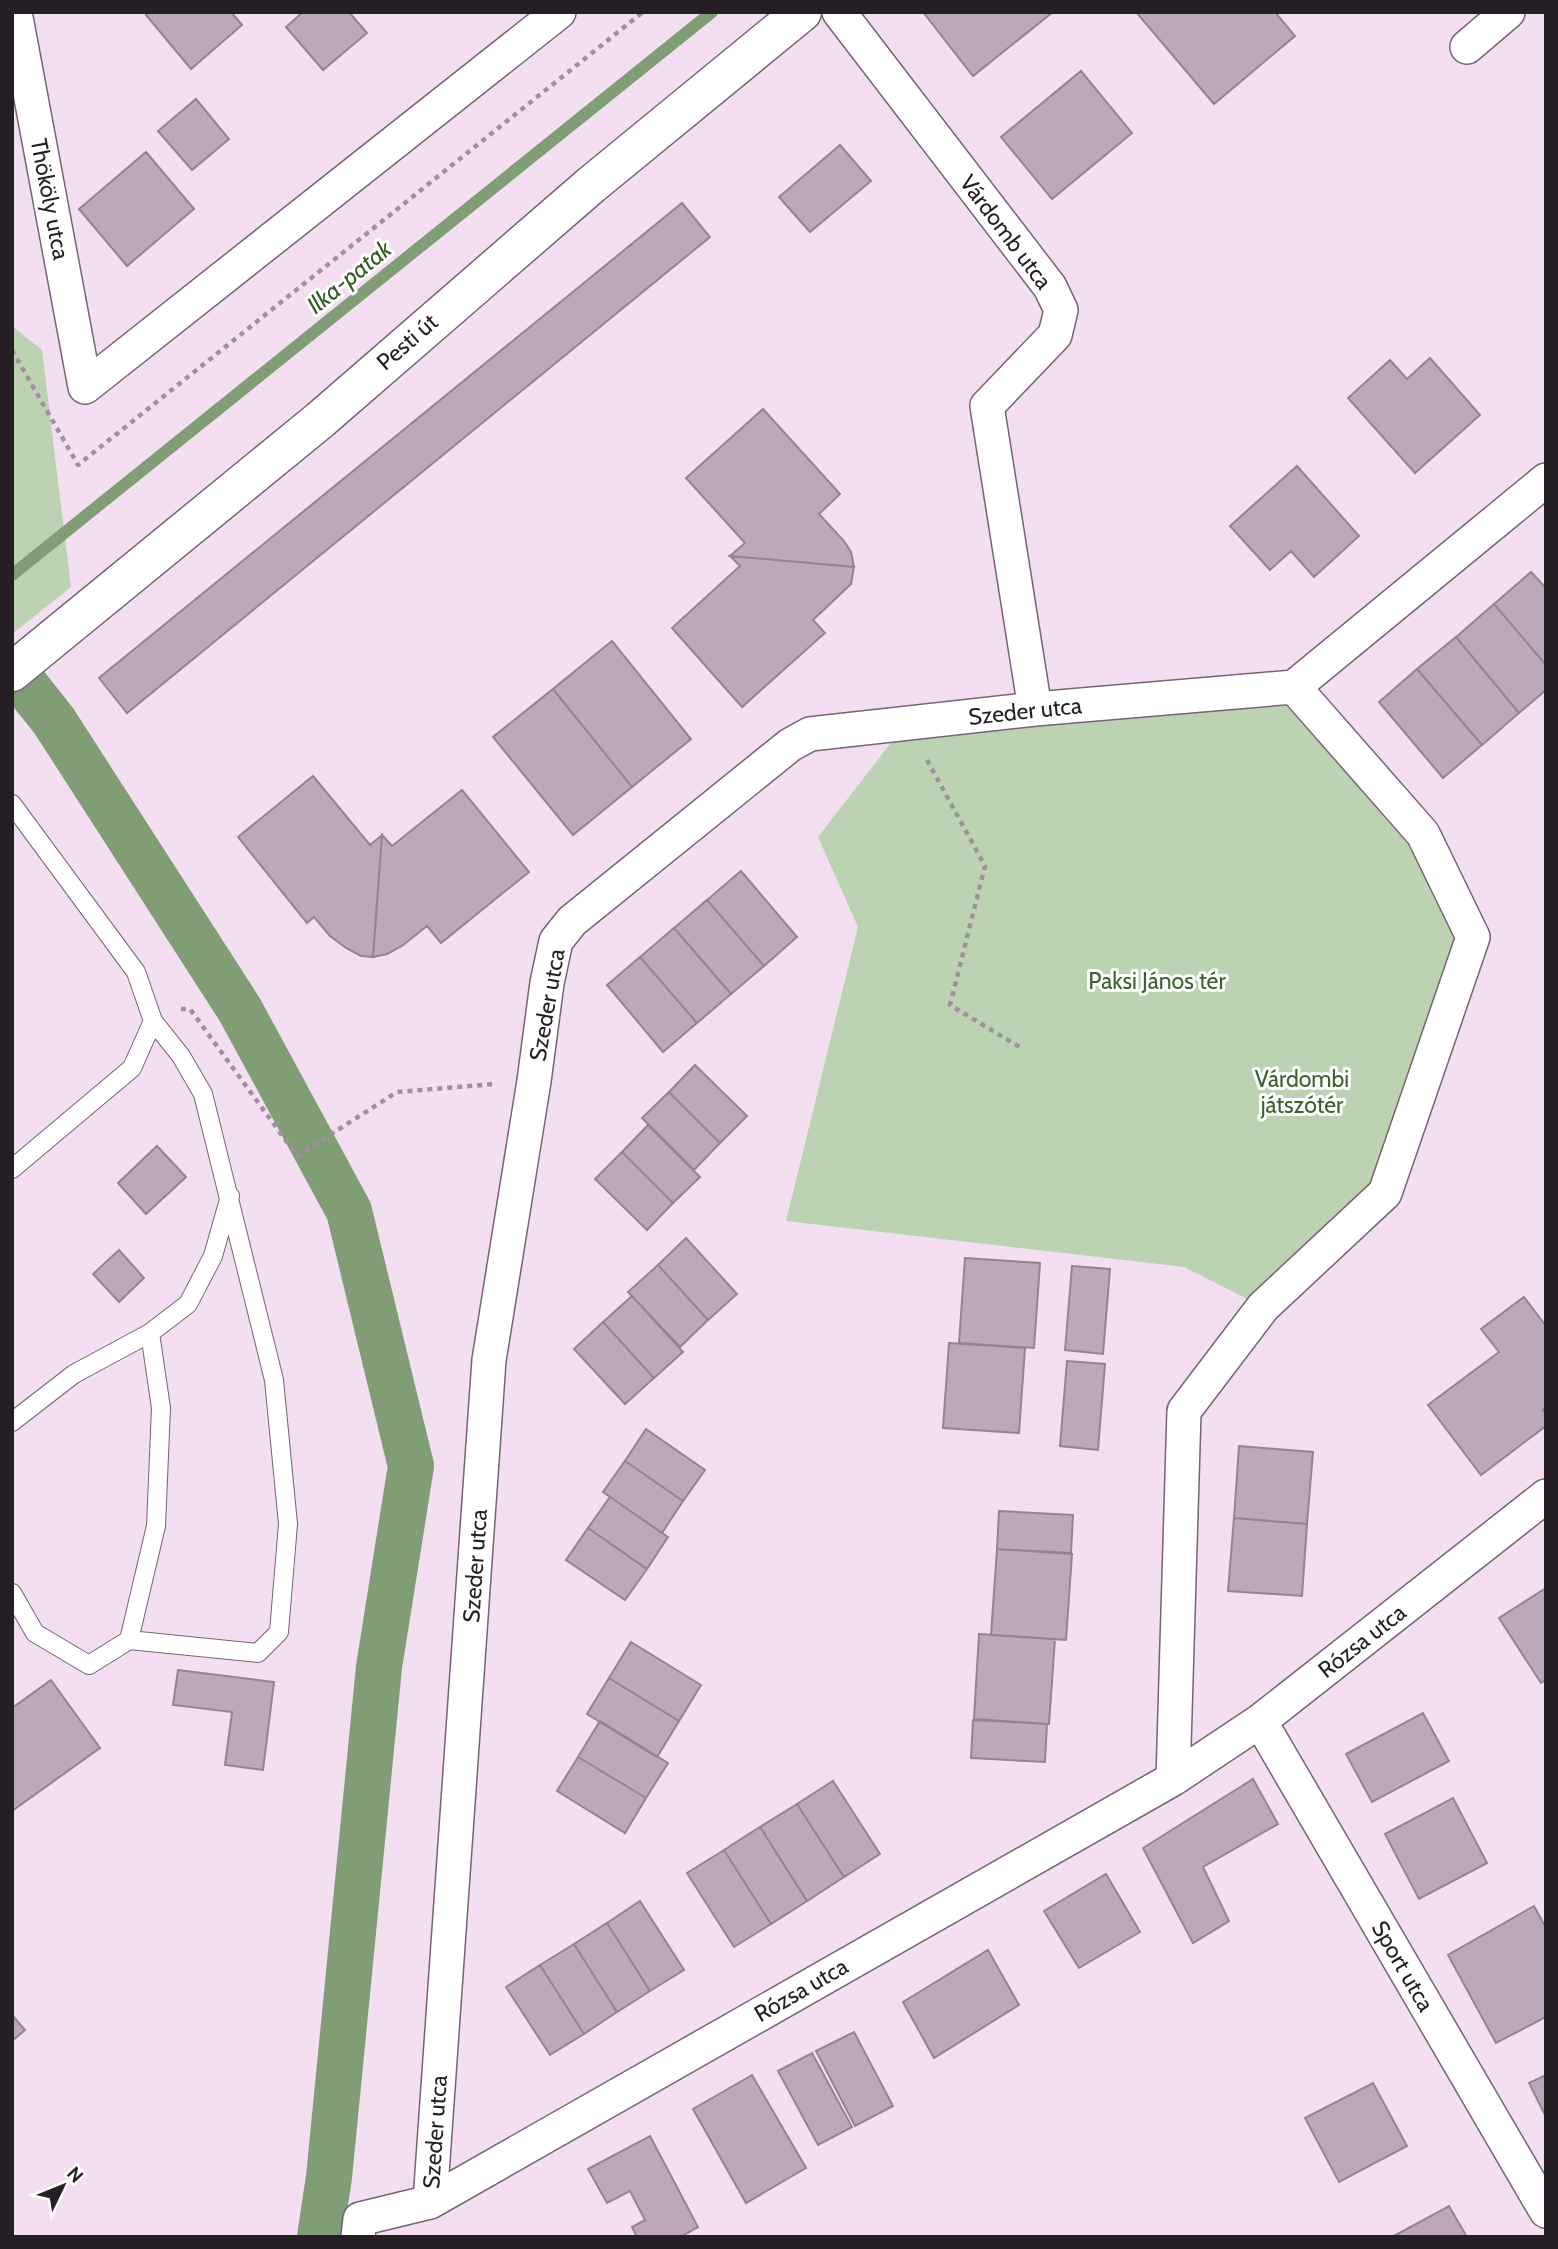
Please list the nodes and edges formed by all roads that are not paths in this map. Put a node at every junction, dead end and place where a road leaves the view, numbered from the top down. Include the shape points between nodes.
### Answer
1 (15, 12) edge
2 (559, 12) edge
3 (802, 12) edge
4 (839, 12) edge
5 (1508, 12) edge
6 (1467, 47) dead end
7 (1546, 480) edge
8 (12, 672) edge
9 (1294, 687) junction
10 (1035, 709) junction
11 (12, 804) edge
12 (151, 1015) junction
13 (12, 1169) edge
14 (230, 1196) junction
15 (150, 1333) junction
16 (12, 1422) edge
17 (1546, 1496) edge
18 (12, 1593) edge
19 (129, 1640) junction
20 (1260, 1721) junction
21 (1173, 1779) junction
22 (430, 2202) junction
23 (1546, 2211) edge
24 (358, 2237) edge

1 - 2 street, Thököly utca via 85,387
3 - 8 main road, Pesti út via 580,194 320,420
4 - 10 street, Várdomb utca via 1050,287 1061,310 1055,335 987,405
5 - 6 street
7 - 9 street
9 - 10 street, Szeder utca
9 - 21 street via 1423,834 1473,937 1385,1193 1263,1307 1184,1411
10 - 22 street, Szeder utca via 810,734 790,745 572,921 556,941 489,1360
11 - 12 lane via 136,972
12 - 13 lane via 132,1068
12 - 14 lane via 203,1094
14 - 15 lane via 213,1256 188,1304
14 - 19 lane via 274,1380 288,1524 279,1632 258,1653
15 - 16 lane via 74,1374
15 - 19 lane via 162,1408 156,1526
17 - 20 street, Rózsa utca
18 - 19 lane via 36,1633 89,1665
20 - 21 street, Rózsa utca
20 - 23 street, Sport utca
21 - 22 street, Rózsa utca
22 - 24 street, Rózsa utca via 360,2219

